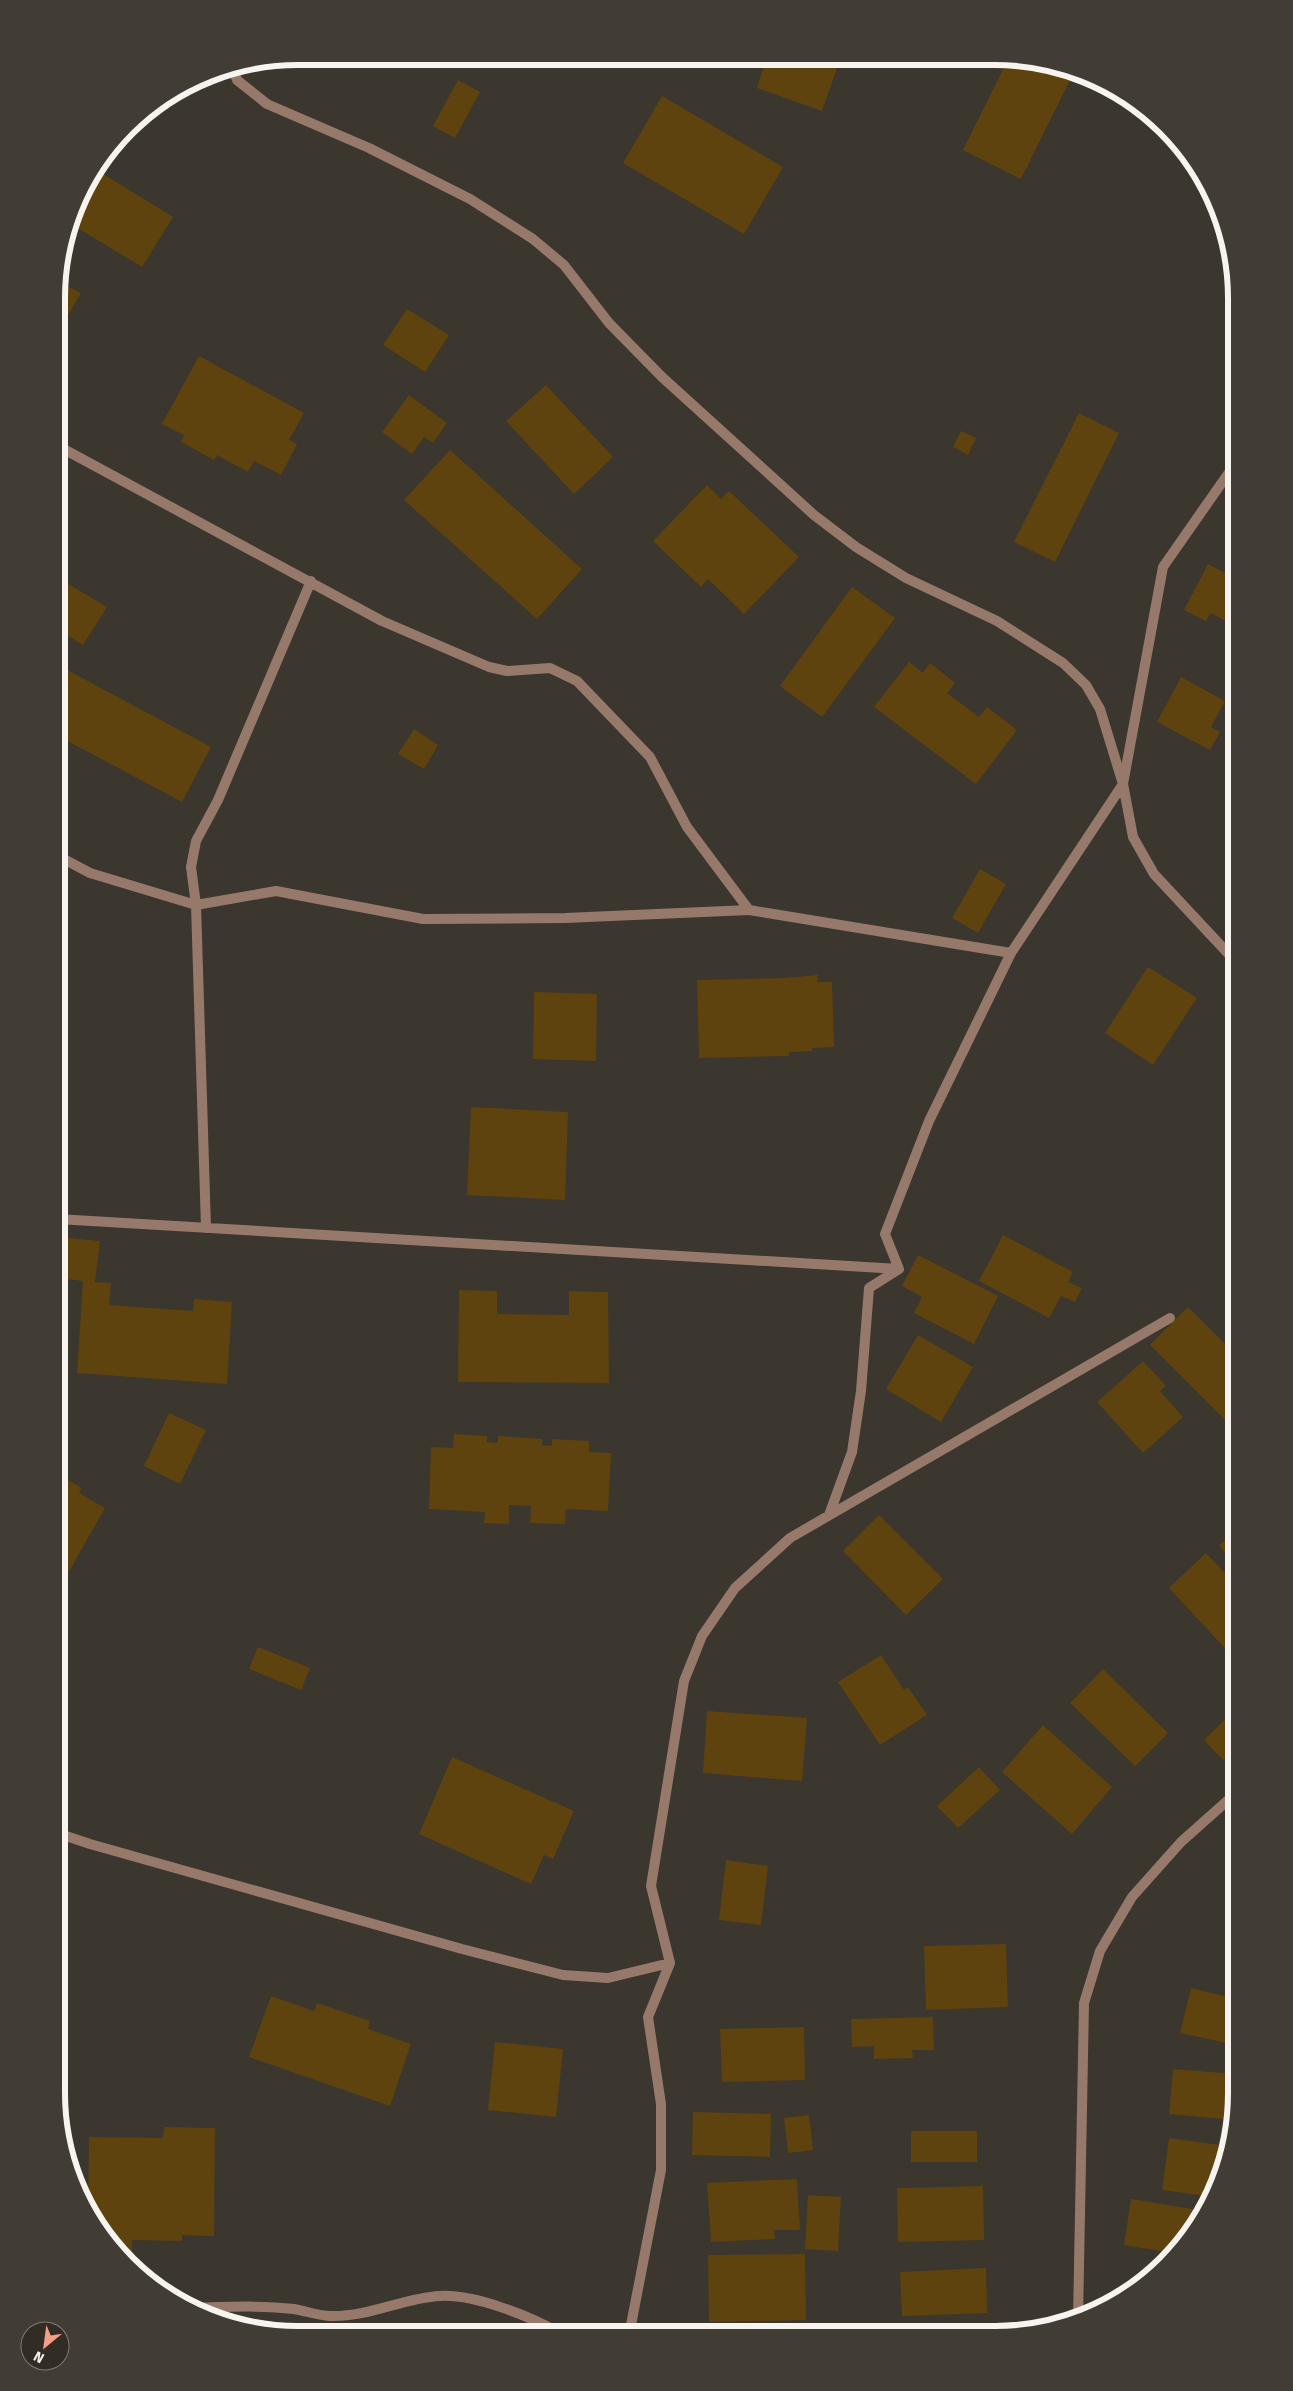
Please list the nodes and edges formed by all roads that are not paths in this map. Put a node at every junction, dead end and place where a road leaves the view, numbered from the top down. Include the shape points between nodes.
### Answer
1 (235, 74) edge
2 (65, 450) edge
3 (1228, 474) edge
4 (311, 581) junction
5 (1123, 784) junction
6 (65, 860) edge
7 (196, 905) junction
8 (749, 910) junction
9 (1011, 953) junction
10 (1228, 954) edge
11 (65, 1220) edge
12 (206, 1228) junction
13 (900, 1269) junction
14 (1170, 1318) dead end
15 (830, 1515) junction
16 (1228, 1800) edge
17 (65, 1836) edge
18 (670, 1963) junction
19 (208, 2308) edge
20 (1078, 2311) edge
21 (542, 2326) edge
22 (631, 2326) edge

1 - 5 street via 237,80 267,104 369,148 470,199 533,239 564,265 609,323 662,377 814,515 856,547 906,578 997,620 1063,663 1086,685 1100,709
2 - 4 street
3 - 5 street via 1163,567
4 - 7 street via 218,800 196,841 191,867
4 - 8 street via 382,621 489,666 507,671 550,668 577,681 650,757 687,827
5 - 9 street
5 - 10 street via 1133,837 1154,874
6 - 7 street via 90,873
7 - 8 street via 276,891 423,919 565,918
7 - 12 street
8 - 9 street
9 - 13 street via 929,1121 885,1234
11 - 12 street
12 - 13 street
13 - 15 street via 869,1288 861,1391 852,1452
14 - 15 street
15 - 18 street via 790,1538 735,1588 702,1636 684,1682 651,1886
16 - 20 street via 1182,1842 1132,1897 1100,1951 1084,2003
17 - 18 street via 562,1975 608,1978
18 - 22 street via 648,2017 661,2104 661,2170
19 - 21 street via 261,2307 330,2316 354,2315 440,2296 474,2300

